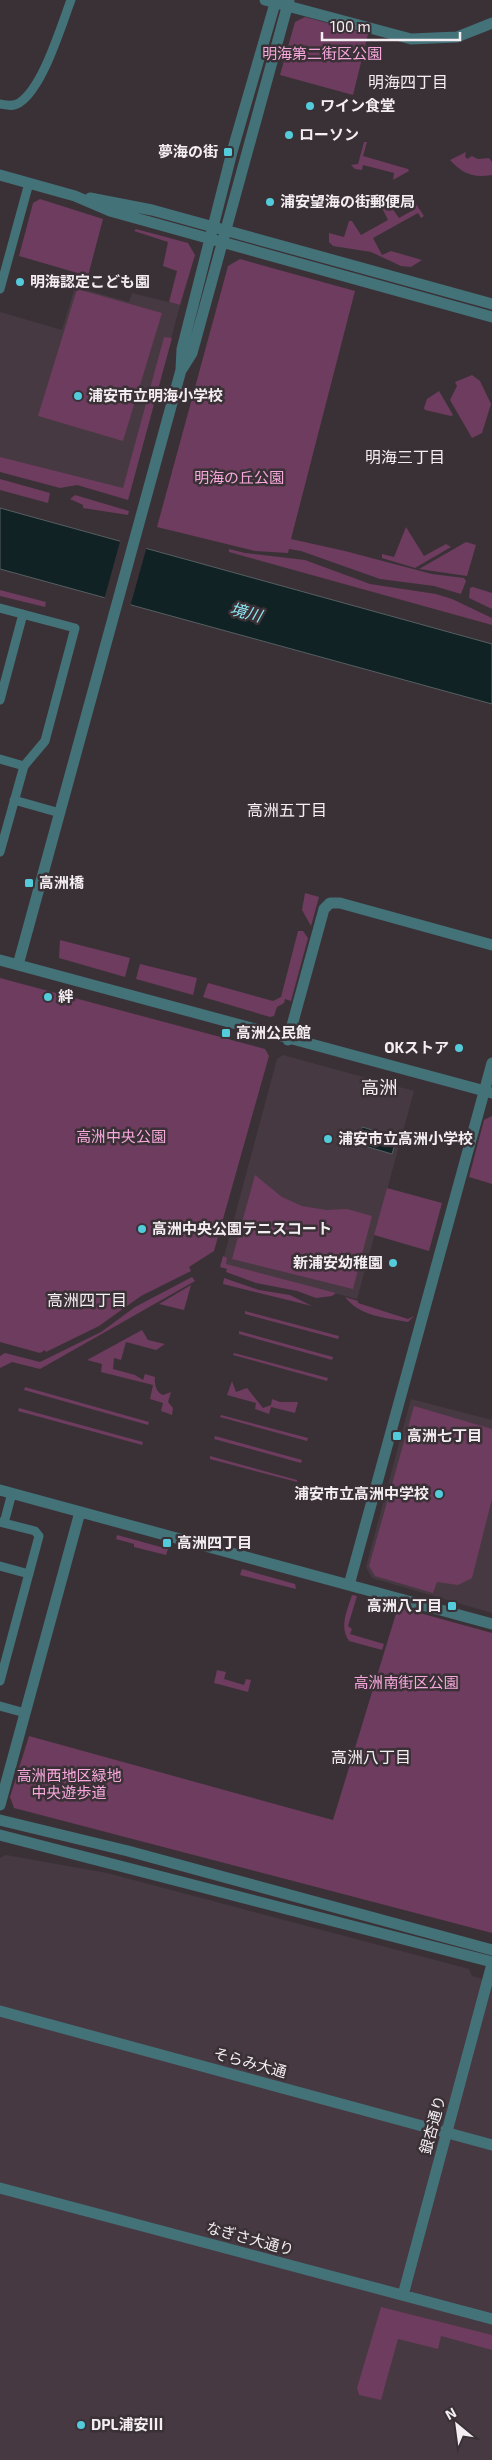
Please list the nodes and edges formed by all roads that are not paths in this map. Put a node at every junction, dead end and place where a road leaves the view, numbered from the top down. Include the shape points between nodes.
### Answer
1 (71, 0) edge
2 (272, 1) edge
3 (288, 3) edge
4 (492, 23) edge
5 (0, 104) edge
6 (0, 175) edge
7 (29, 183) junction
8 (75, 196) junction
9 (213, 227) junction
10 (226, 231) junction
11 (210, 240) junction
12 (223, 243) junction
13 (0, 289) edge
14 (492, 304) edge
15 (492, 317) edge
16 (181, 370) junction
17 (0, 608) edge
18 (23, 614) junction
19 (0, 700) edge
20 (0, 759) edge
21 (24, 766) junction
22 (14, 800) junction
23 (60, 813) junction
24 (4, 819) edge
25 (0, 852) edge
26 (492, 945) edge
27 (0, 960) edge
28 (18, 965) junction
29 (288, 1040) junction
30 (492, 1063) edge
31 (488, 1092) edge
32 (6, 1491) edge
33 (80, 1512) junction
34 (2, 1522) edge
35 (0, 1566) edge
36 (29, 1574) junction
37 (349, 1585) junction
38 (492, 1624) edge
39 (3, 1654) edge
40 (0, 1681) edge
41 (0, 1706) edge
42 (25, 1713) junction
43 (0, 1805) edge
44 (0, 1820) edge
45 (0, 1836) edge
46 (492, 1950) edge
47 (492, 1963) edge
48 (0, 2011) edge
49 (446, 2132) junction
50 (492, 2145) edge
51 (0, 2188) edge
52 (403, 2295) junction
53 (492, 2318) edge

1 - 5 street via 50,56 33,88 18,104
2 - 3 street
2 - 9 street
3 - 4 street via 411,39 457,37
3 - 10 street
6 - 7 street
7 - 8 street
7 - 13 street
8 - 9 street
8 - 11 street via 110,211
9 - 10 street
9 - 11 street
10 - 12 street
10 - 14 street
11 - 12 street
11 - 16 street via 182,349
12 - 15 street
12 - 16 street via 192,353
16 - 23 street
17 - 18 street
18 - 19 street
18 - 21 street via 74,628 45,741
20 - 21 street
21 - 22 street
22 - 23 street
22 - 24 street
23 - 28 street
24 - 25 street
26 - 29 street via 340,903 330,903 324,909
27 - 28 street
28 - 29 street
29 - 31 street
30 - 31 street
31 - 37 street
32 - 33 street
32 - 34 street
33 - 37 street
33 - 42 street
34 - 36 street via 35,1531 39,1536
35 - 36 street
36 - 39 street
37 - 38 street
39 - 40 street
41 - 42 street
42 - 43 street
44 - 46 street
45 - 47 street
47 - 49 street, 銀杏通り
48 - 49 street, そらみ大通
49 - 50 street, そらみ大通
49 - 52 street, 銀杏通り
51 - 52 street, なぎさ大通り
52 - 53 street, なぎさ大通り

